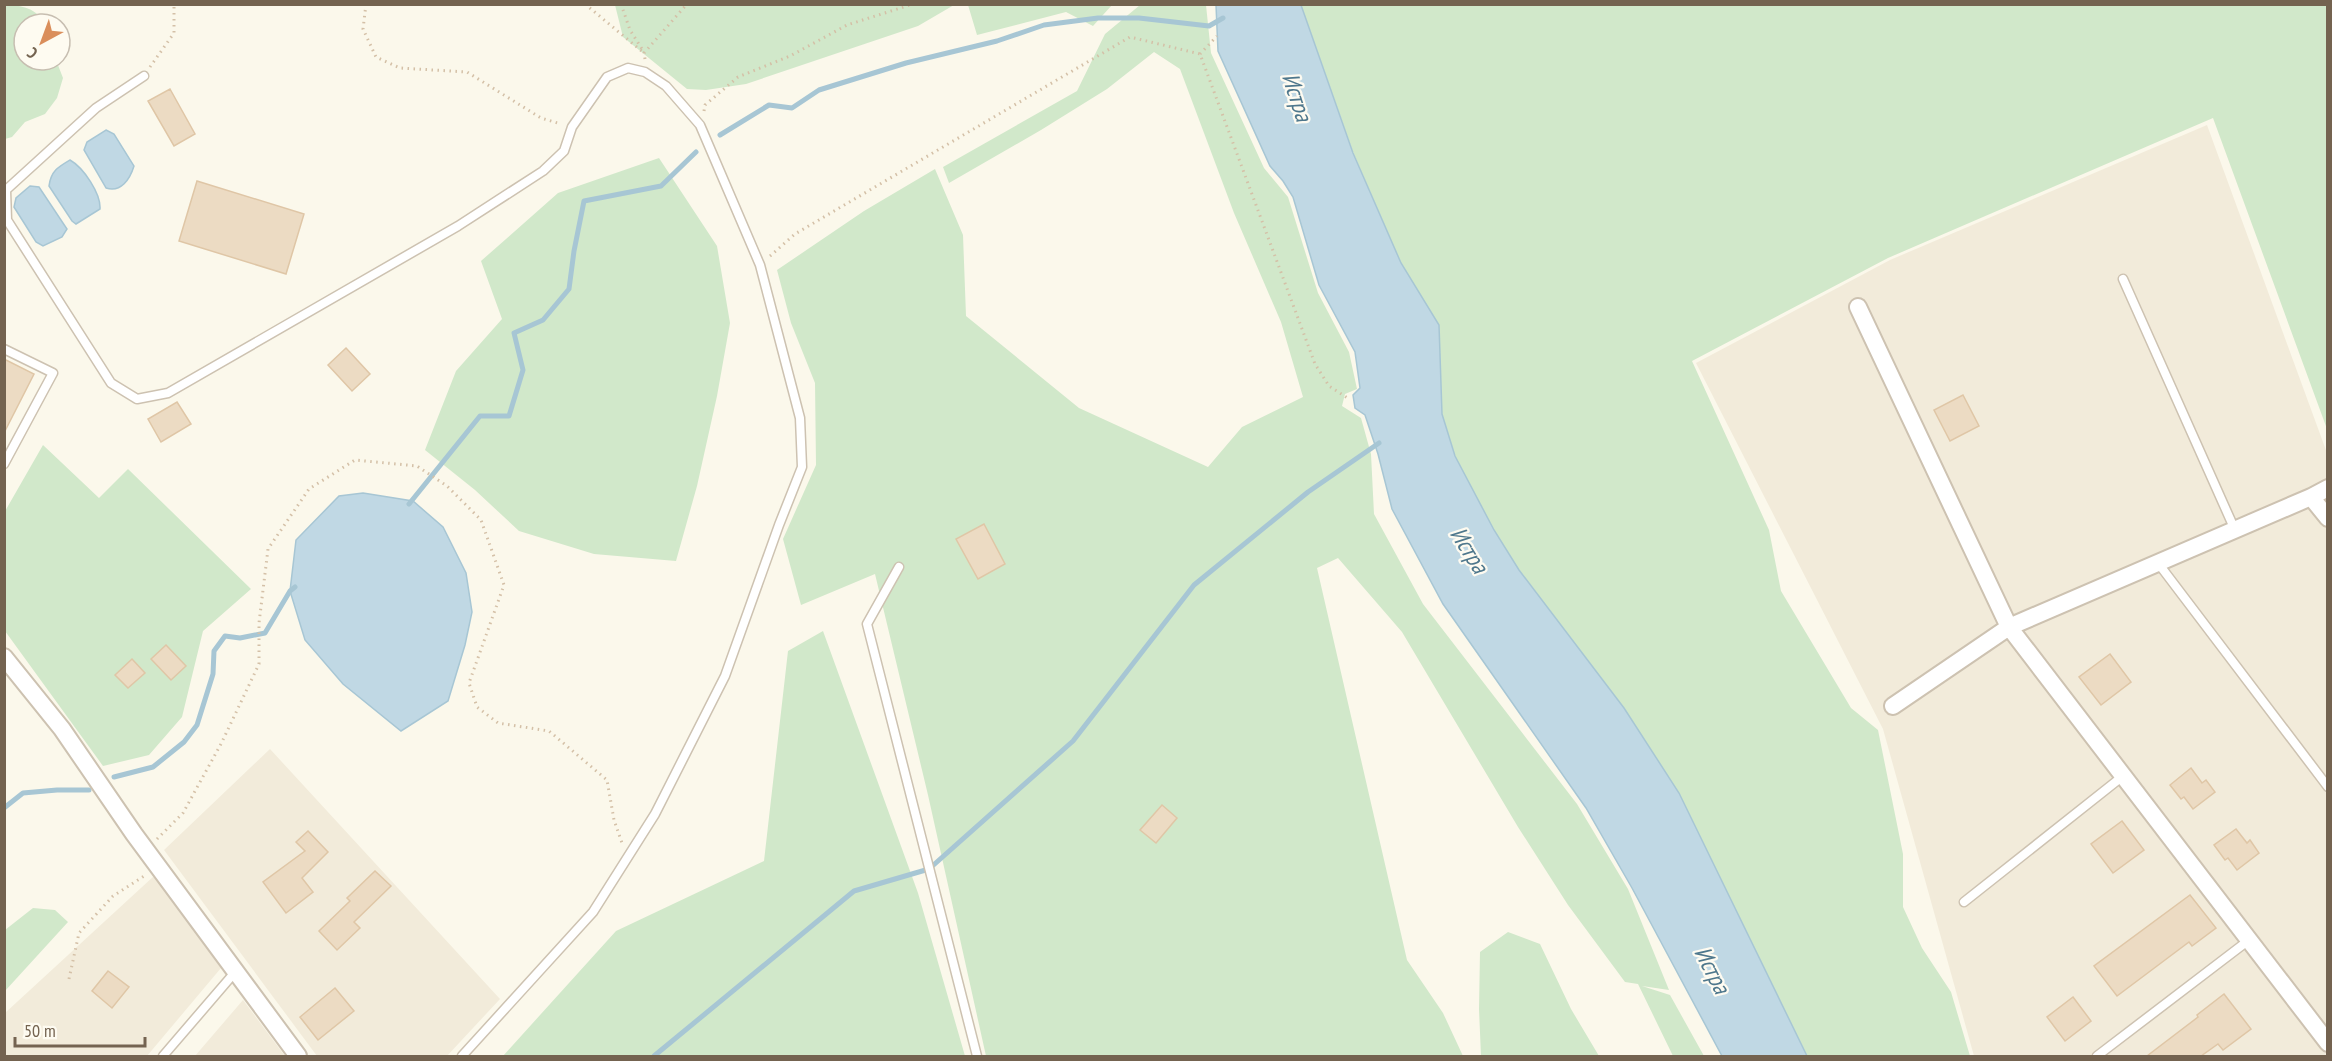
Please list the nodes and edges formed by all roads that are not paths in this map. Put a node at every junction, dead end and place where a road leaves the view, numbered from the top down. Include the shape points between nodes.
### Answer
1 (144, 76) road end
2 (2123, 279) dead end
3 (1858, 307) dead end
4 (4, 349) edge
5 (4, 464) edge
6 (2328, 488) edge
7 (2311, 497) junction
8 (2328, 518) edge
9 (2235, 530) junction
10 (2158, 563) junction
11 (899, 567) dead end
12 (2009, 627) junction
13 (4, 657) edge
14 (1893, 706) dead end
15 (2123, 776) junction
16 (2328, 787) edge
17 (1964, 902) dead end
18 (2249, 940) junction
19 (236, 971) junction
20 (2328, 1043) edge
21 (163, 1056) edge
22 (298, 1056) edge
23 (462, 1056) edge
24 (977, 1056) edge
25 (2097, 1056) edge

1 - 23 lane via 96,108 6,190 7,220 111,382 136,399 168,393 458,226 543,171 564,151 572,127 607,77 628,68 645,72 666,86 700,125 760,265 800,418 802,467 725,676 655,814 593,912
2 - 9 lane
3 - 12 street
4 - 5 lane via 53,373
6 - 7 street
7 - 8 street
7 - 9 street
9 - 10 street
10 - 12 street
10 - 16 lane
11 - 24 lane via 867,624
12 - 14 street
12 - 15 street
13 - 19 street via 62,729
15 - 17 lane
15 - 18 street
18 - 20 street
18 - 25 lane
19 - 21 lane
19 - 22 street

